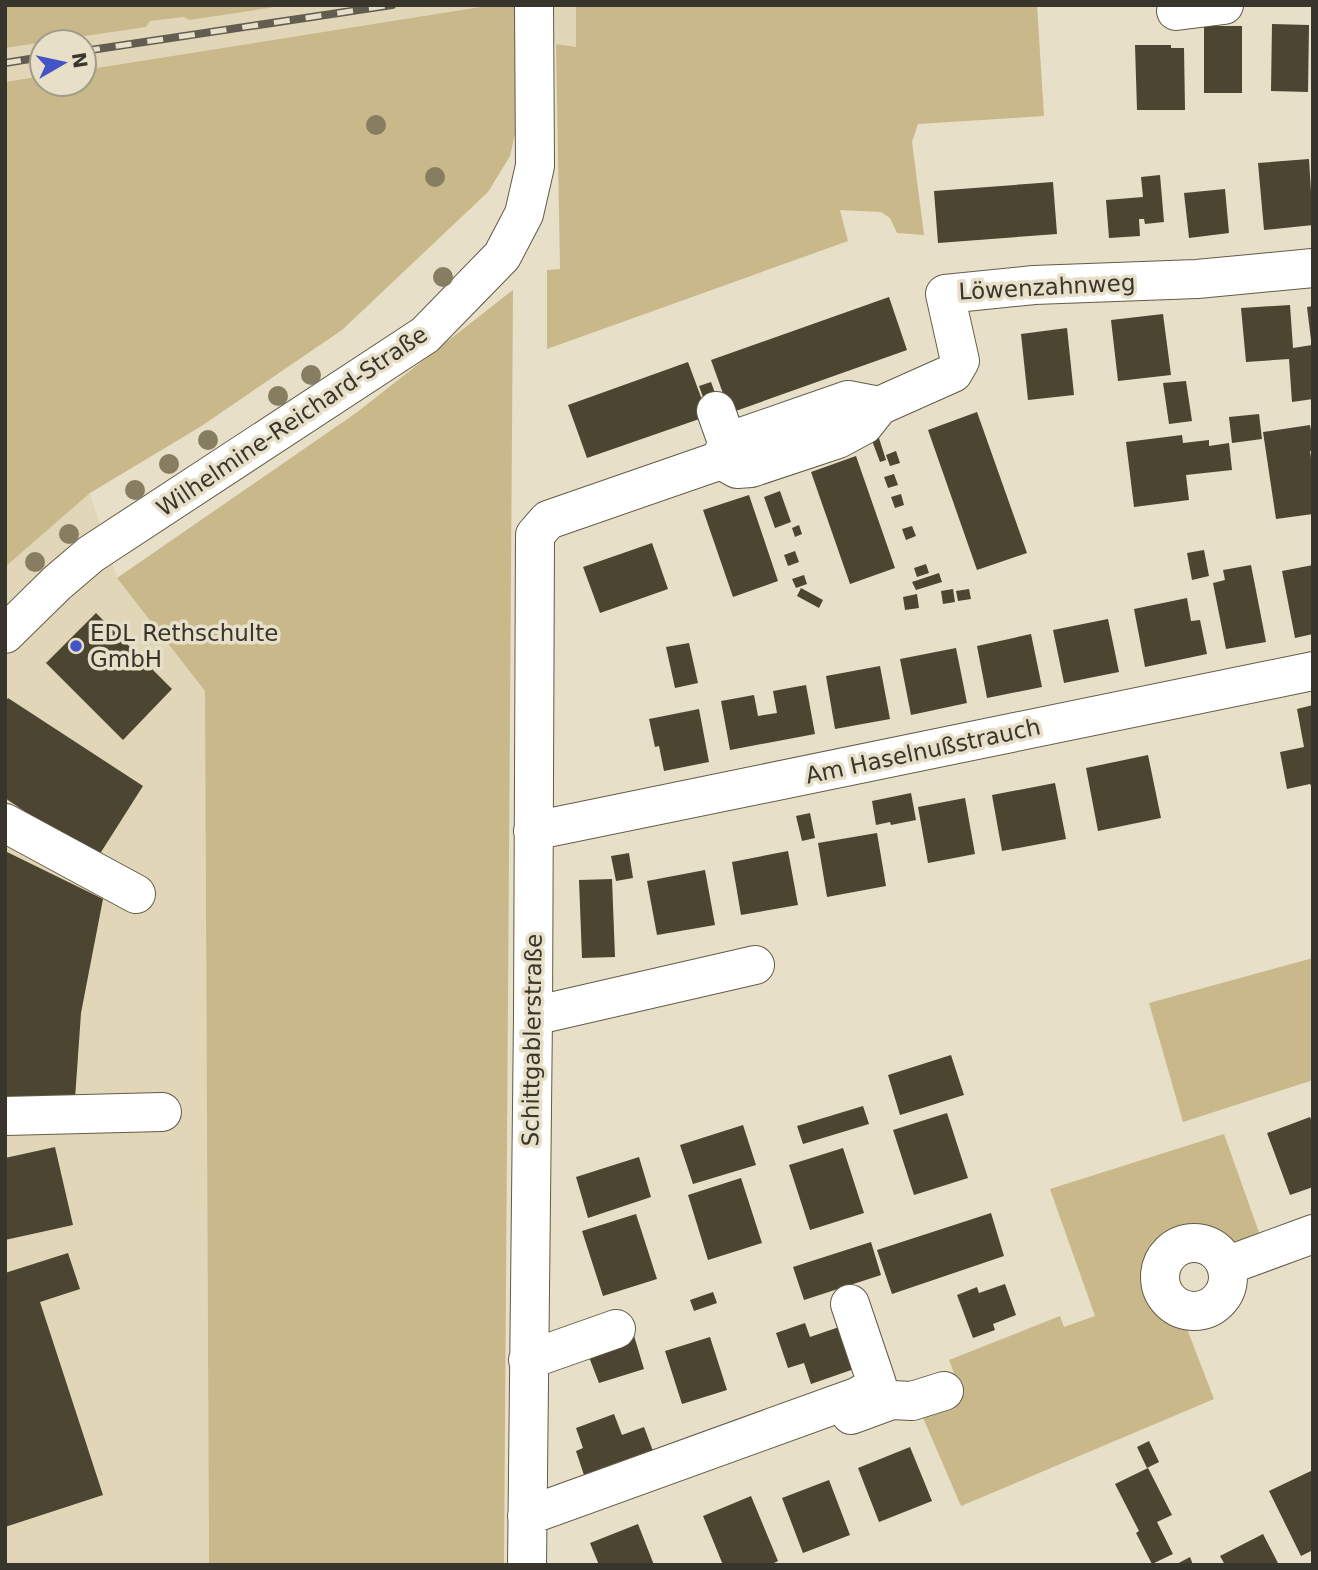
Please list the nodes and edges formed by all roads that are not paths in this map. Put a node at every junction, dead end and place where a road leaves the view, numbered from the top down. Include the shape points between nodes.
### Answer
1 (534, 5) edge
2 (1224, 5) edge
3 (1176, 11) dead end
4 (1313, 268) edge
5 (879, 406) junction
6 (721, 438) junction
7 (5, 634) edge
8 (1313, 671) edge
9 (5, 823) edge
10 (533, 831) junction
11 (136, 894) dead end
12 (755, 965) dead end
13 (533, 1016) junction
14 (162, 1112) dead end
15 (5, 1116) edge
16 (1313, 1234) edge
17 (1226, 1266) dead end
18 (850, 1304) dead end
19 (616, 1329) dead end
20 (528, 1360) junction
21 (944, 1391) dead end
22 (527, 1539) edge

1 - 7 street, Wilhelmine-Reichard-Straße via 536,166 524,214 502,256 425,335 91,554
2 - 3 street
4 - 5 street, Löwenzahnweg via 946,294 960,361 953,373
5 - 6 street via 848,400
5 - 6 street, Löwenzahnweg via 864,425 767,479 737,470
6 - 10 street, Schittgablerstraße via 548,520 535,535
8 - 10 street, Am Haselnußstrauch
9 - 11 street
10 - 13 street, Schittgablerstraße
12 - 13 street
13 - 20 street, Schittgablerstraße
14 - 15 street
16 - 17 street
18 - 22 street via 885,1381
19 - 20 street
20 - 22 street, Schittgablerstraße
21 - 22 street via 912,1401 892,1400

